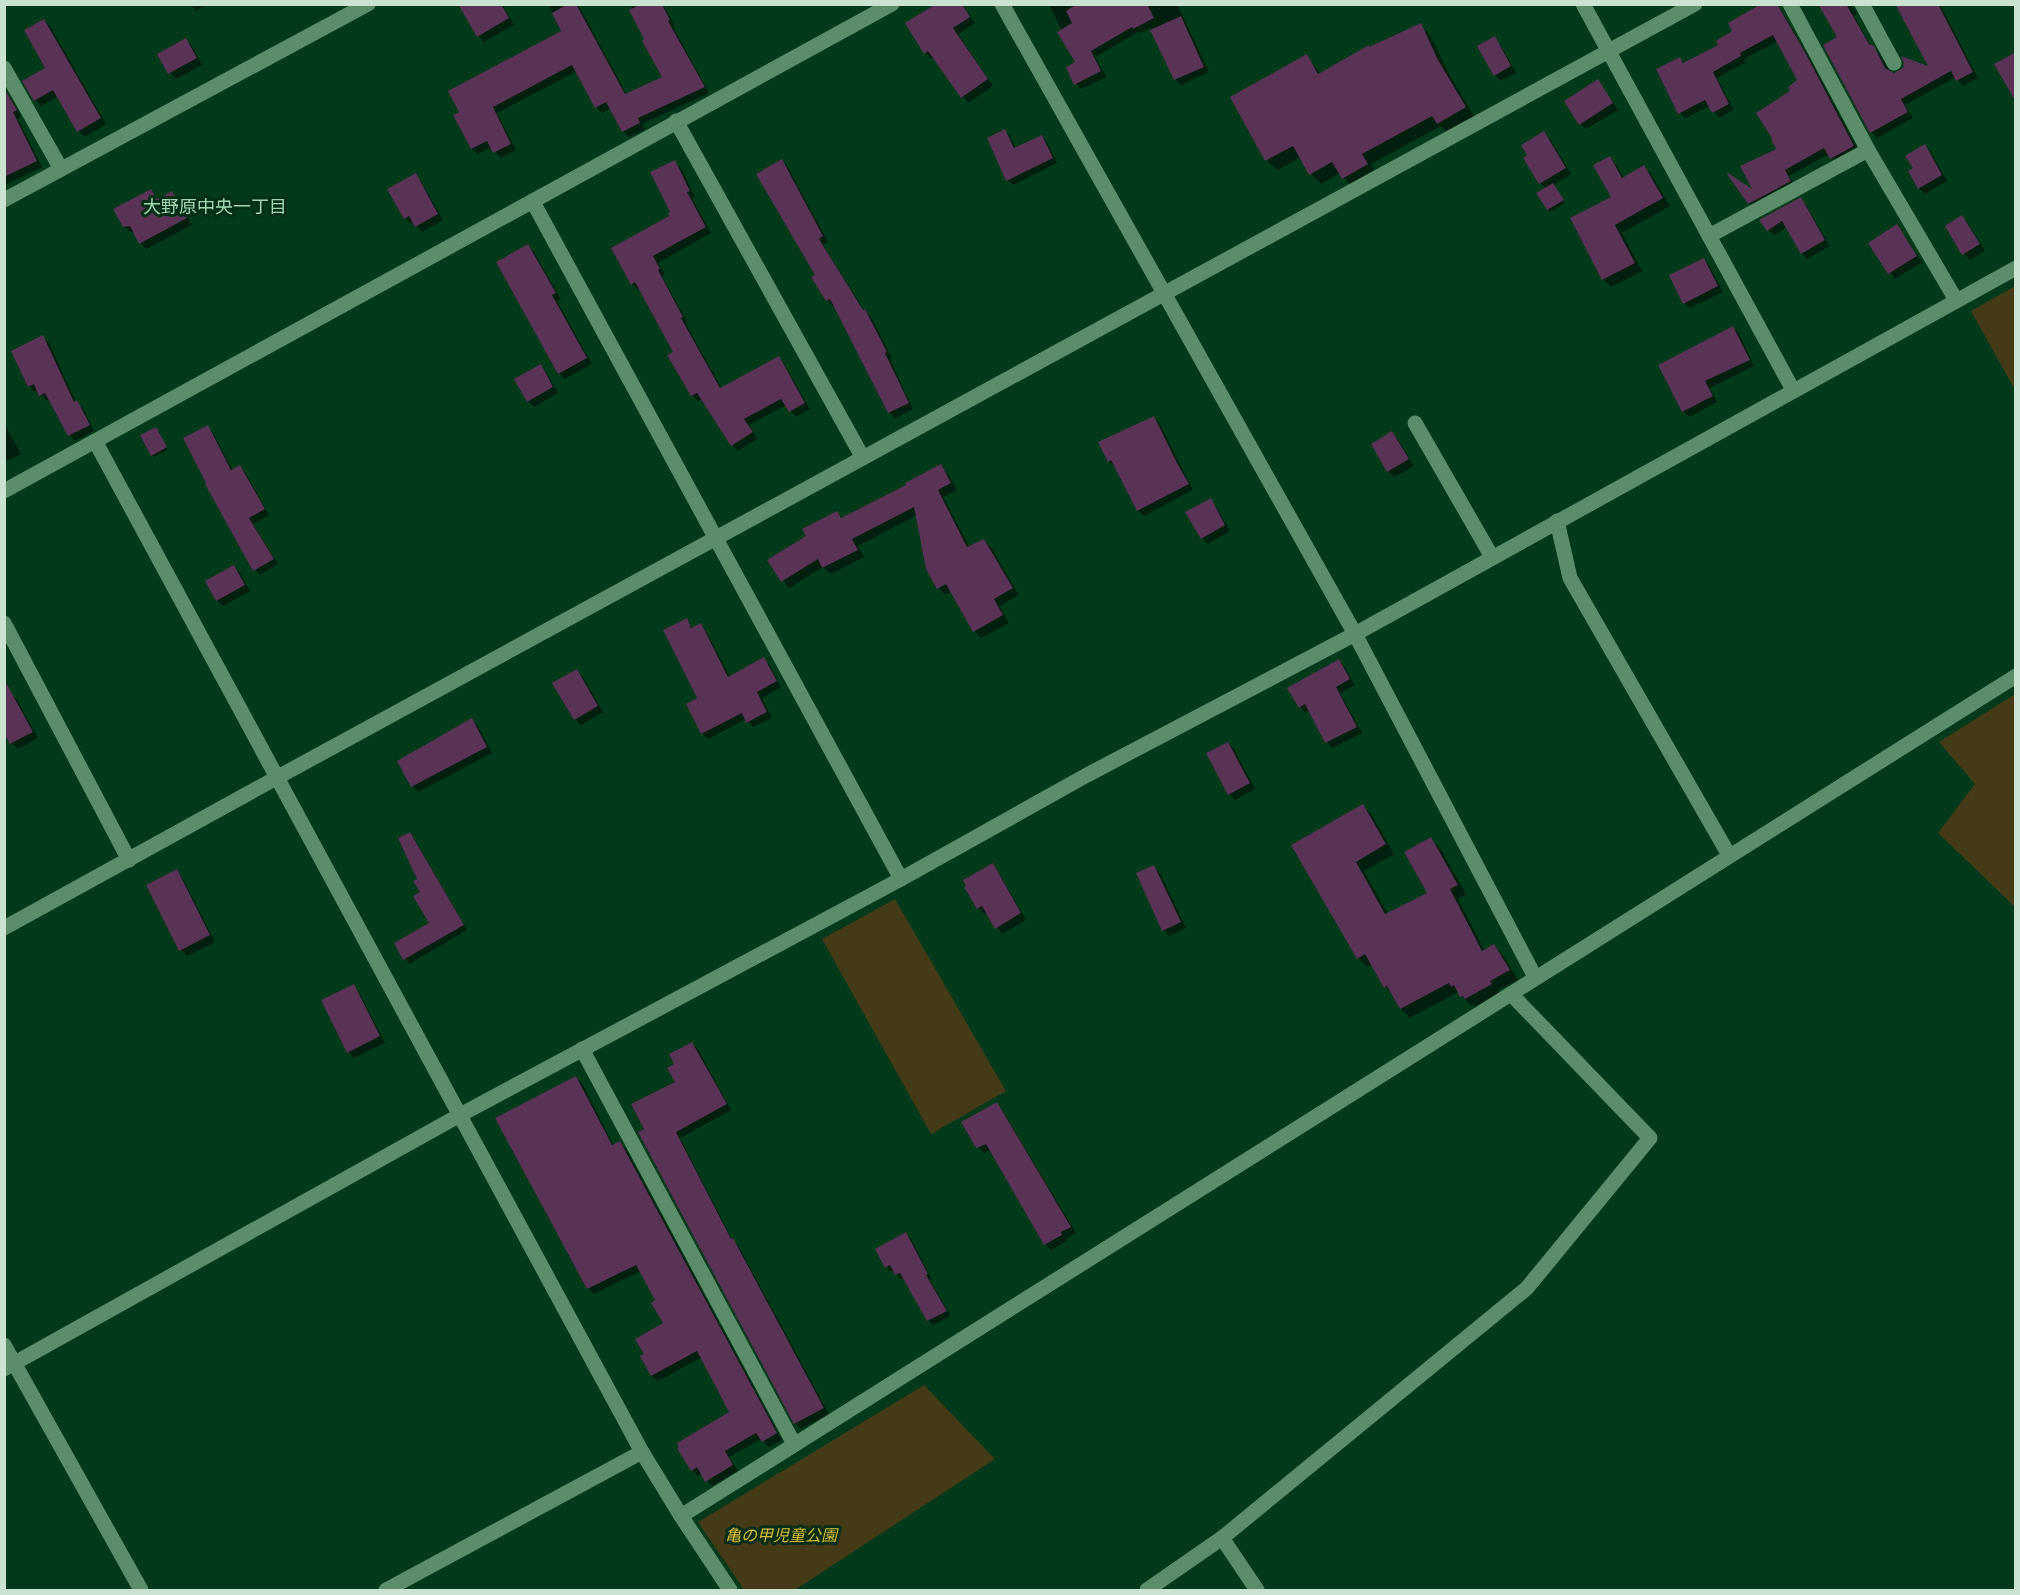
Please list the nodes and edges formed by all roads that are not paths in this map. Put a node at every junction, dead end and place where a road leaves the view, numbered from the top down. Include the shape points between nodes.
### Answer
1 (368, 4) edge
2 (892, 4) edge
3 (1002, 4) edge
4 (1583, 4) edge
5 (1695, 4) edge
6 (1790, 4) edge
7 (1862, 4) edge
8 (1609, 52) junction
9 (1894, 63) dead end
10 (4, 68) edge
11 (676, 122) junction
12 (1868, 150) junction
13 (61, 169) junction
14 (4, 200) edge
15 (533, 202) junction
16 (1709, 236) junction
17 (2016, 268) edge
18 (1166, 295) junction
19 (1956, 300) junction
20 (1792, 390) junction
21 (1415, 423) dead end
22 (95, 441) junction
23 (863, 458) junction
24 (4, 490) edge
25 (1557, 521) junction
26 (717, 538) junction
27 (1492, 557) junction
28 (4, 623) edge
29 (1355, 634) junction
30 (2016, 676) edge
31 (278, 777) junction
32 (1730, 855) junction
33 (129, 860) junction
34 (901, 879) junction
35 (4, 928) edge
36 (1535, 977) junction
37 (1511, 994) junction
38 (582, 1049) junction
39 (460, 1115) junction
40 (4, 1345) edge
41 (10, 1366) edge
42 (794, 1444) junction
43 (642, 1452) junction
44 (681, 1516) junction
45 (1222, 1538) junction
46 (141, 1590) edge
47 (386, 1590) edge
48 (730, 1590) edge
49 (1147, 1590) edge
50 (1257, 1590) edge

1 - 13 street
2 - 11 street
3 - 18 street
4 - 8 street
5 - 8 street
6 - 12 street
7 - 9 street
8 - 16 street
8 - 18 street
10 - 13 street
11 - 15 street
11 - 23 street
12 - 16 street
12 - 19 street
13 - 14 street
15 - 22 street
15 - 26 street
16 - 20 street
17 - 19 street
18 - 23 street
18 - 29 street
19 - 20 street
20 - 25 street
21 - 27 street
22 - 24 street
22 - 31 street
23 - 26 street
25 - 27 street
25 - 32 street via 1570,578
26 - 31 street
26 - 34 street
27 - 29 street
28 - 33 street
29 - 34 street via 1087,775
29 - 36 street
30 - 32 street
31 - 33 street
31 - 39 street
32 - 36 street
33 - 35 street
34 - 38 street
36 - 37 street
37 - 42 street
37 - 45 street via 1650,1138 1527,1288
38 - 39 street
38 - 42 street
39 - 41 street
39 - 43 street
40 - 41 street
41 - 46 street
42 - 44 street
43 - 44 street
43 - 47 street
44 - 48 street
45 - 49 street
45 - 50 street

